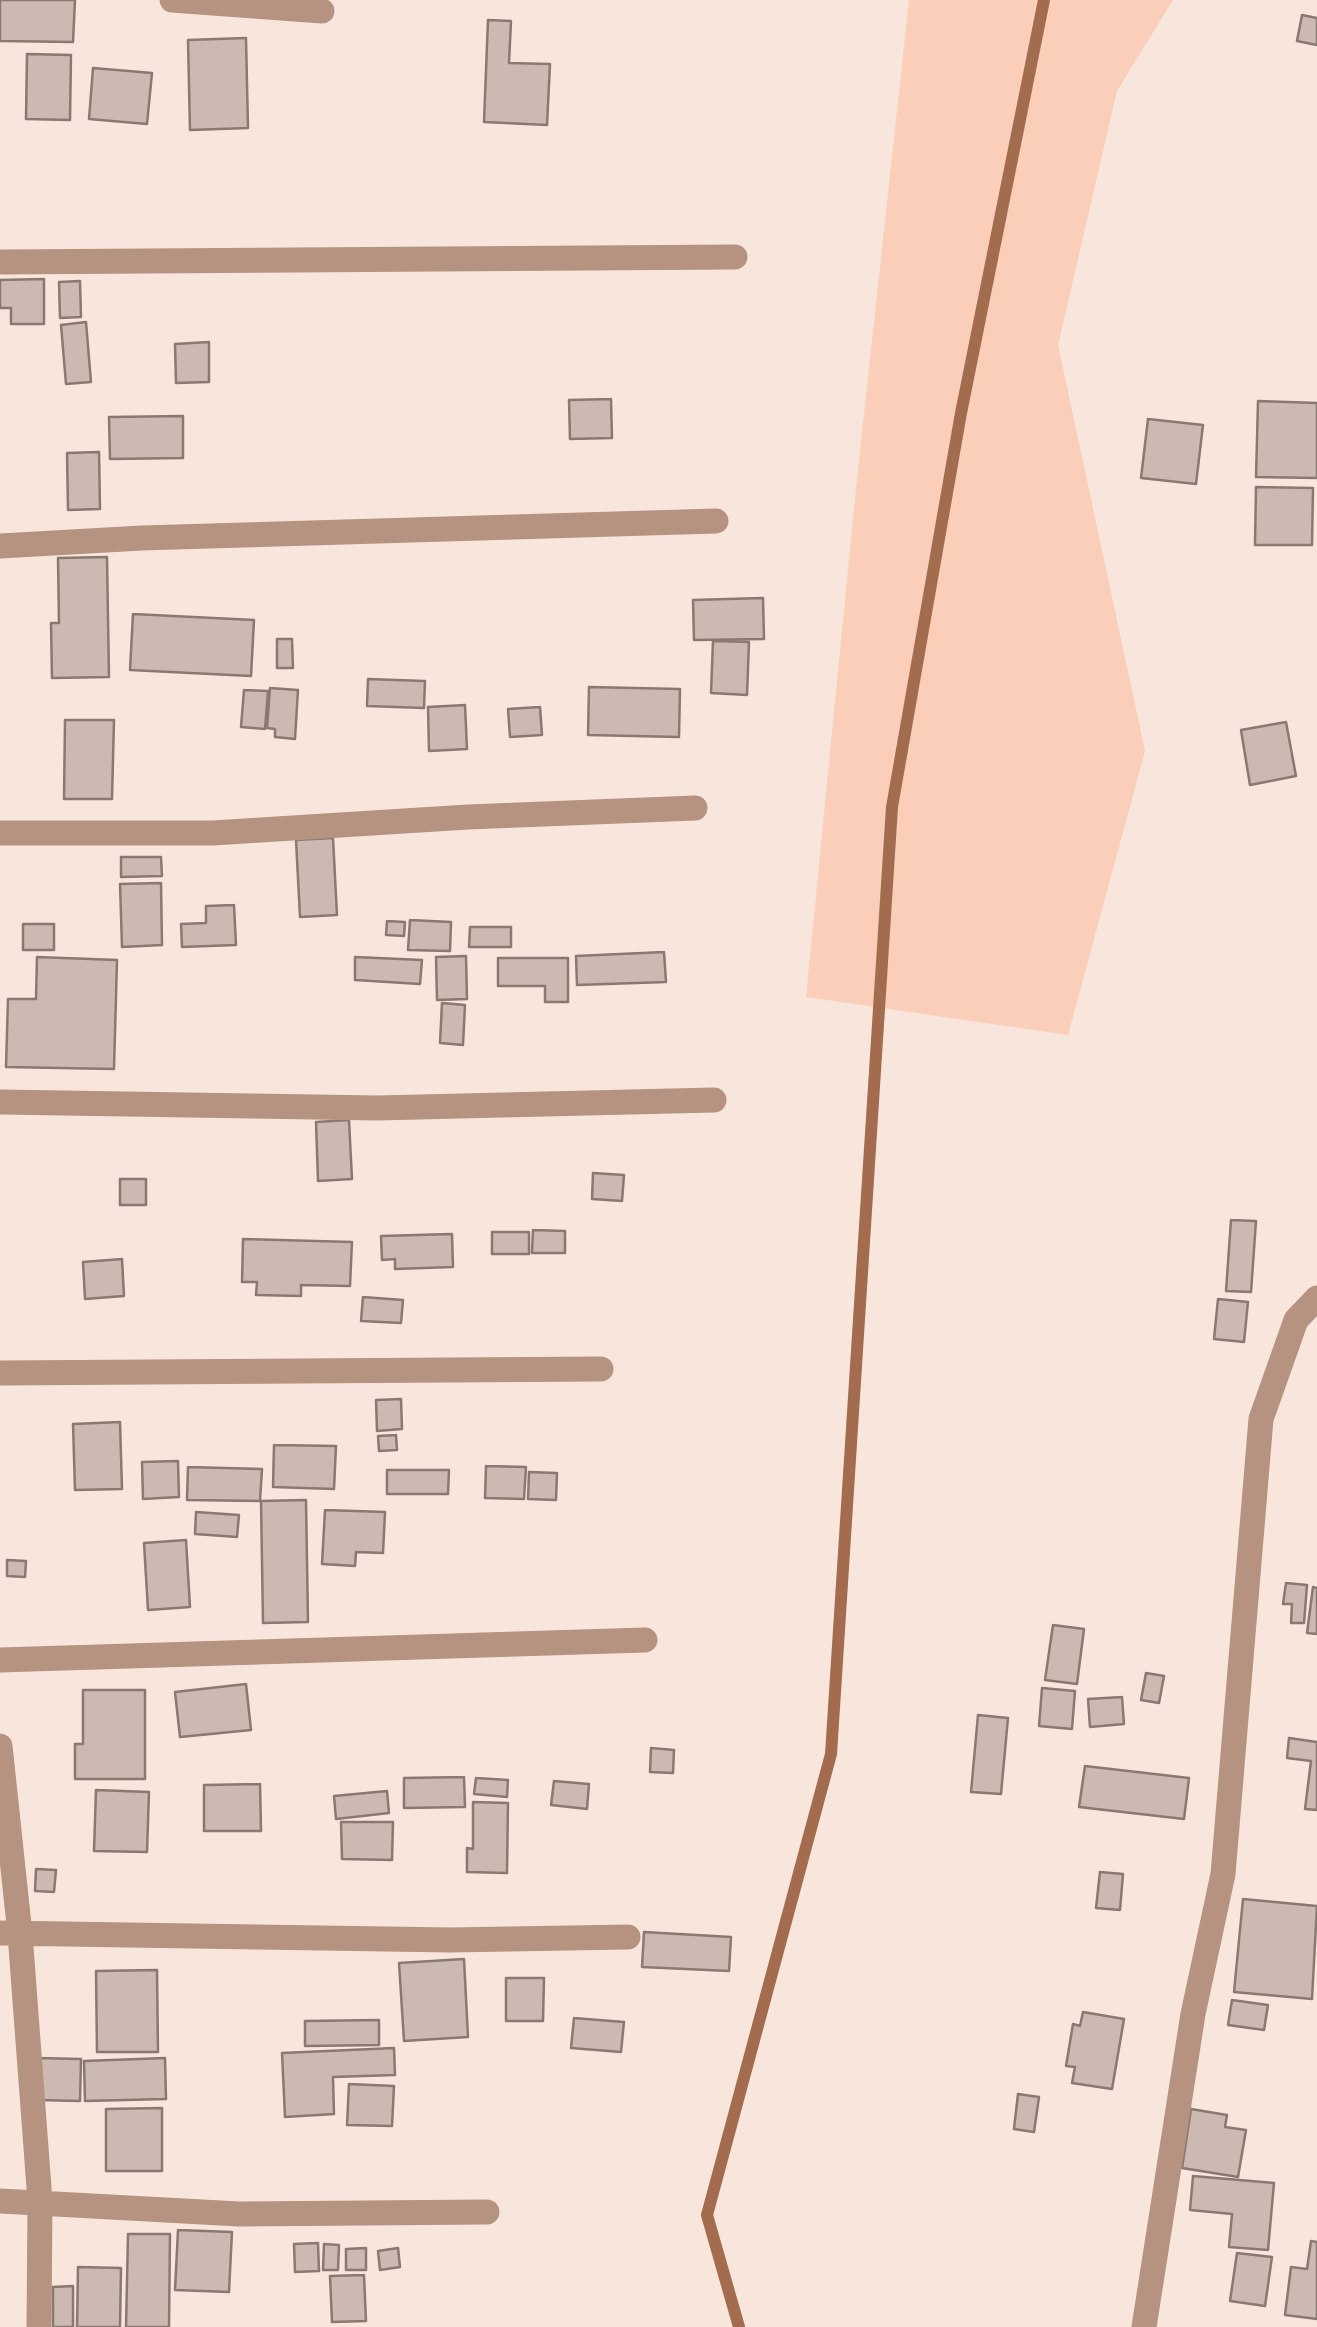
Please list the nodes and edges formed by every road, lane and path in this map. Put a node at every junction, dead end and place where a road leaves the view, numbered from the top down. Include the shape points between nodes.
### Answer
1 (172, 0) edge
2 (322, 10) dead end
3 (735, 257) dead end
4 (0, 262) edge
5 (716, 521) dead end
6 (0, 546) edge
7 (695, 808) dead end
8 (0, 833) edge
9 (714, 1100) dead end
10 (0, 1102) edge
11 (1317, 1298) edge
12 (601, 1369) dead end
13 (0, 1374) edge
14 (646, 1640) dead end
15 (0, 1660) edge
16 (0, 1746) edge
17 (10, 1933) edge
18 (628, 1937) dead end
19 (0, 2201) edge
20 (40, 2201) junction
21 (487, 2212) dead end
22 (39, 2327) edge
23 (1144, 2327) edge

1 - 2 street
3 - 4 street
5 - 6 street
7 - 8 street via 212,833
9 - 10 street via 377,1108
11 - 23 street via 1296,1320 1262,1418 1222,1874
12 - 13 street
14 - 15 street
16 - 17 street
17 - 18 street
17 - 20 street
19 - 20 street
20 - 21 street via 239,2214
20 - 22 street

